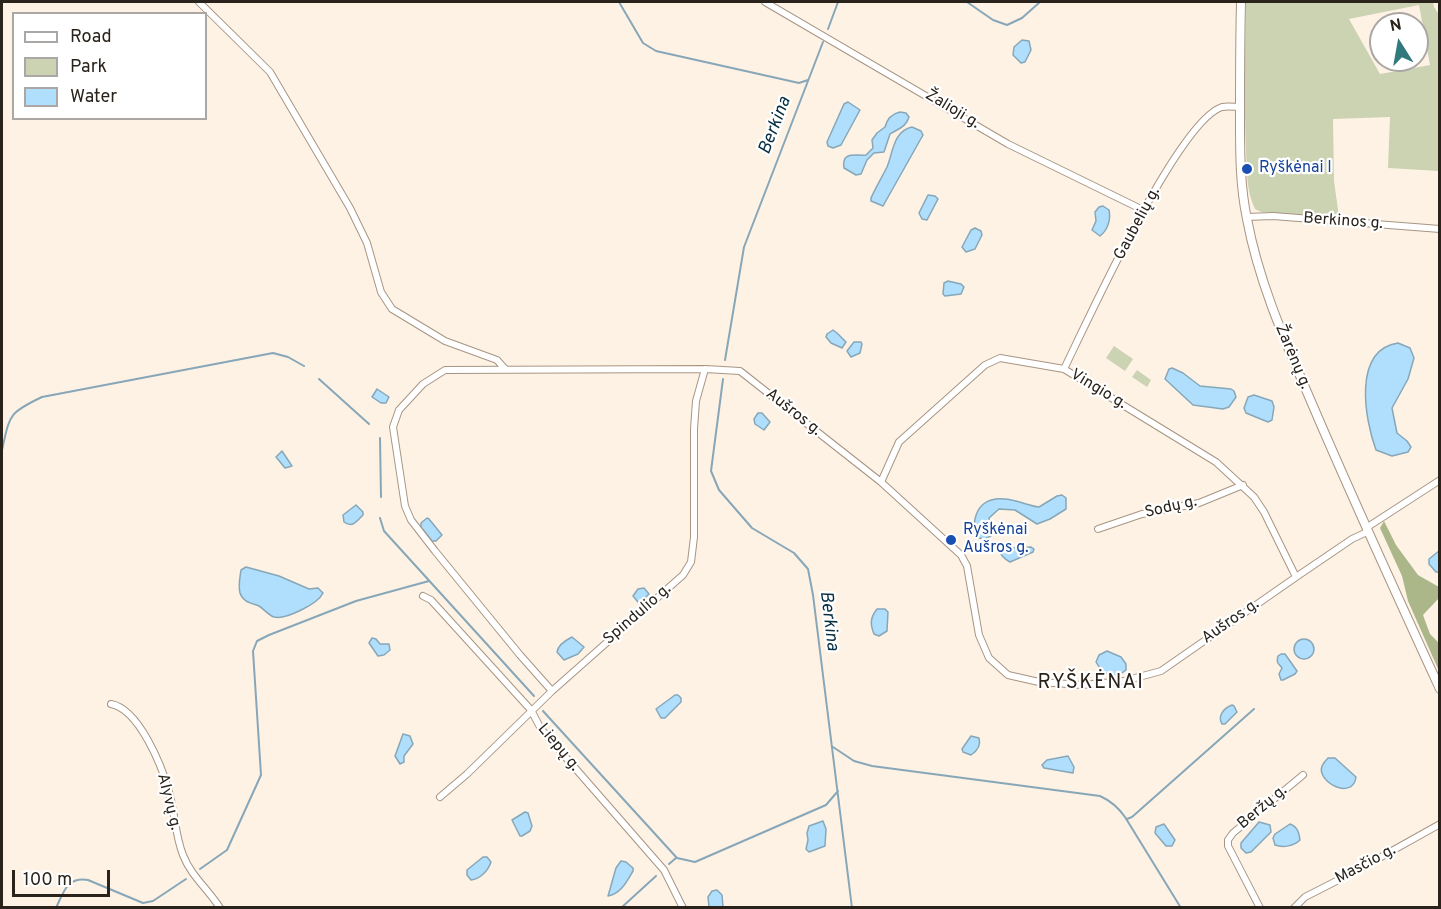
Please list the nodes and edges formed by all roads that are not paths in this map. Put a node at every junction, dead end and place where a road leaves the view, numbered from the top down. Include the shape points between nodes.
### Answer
1 (199, 2) edge
2 (765, 2) edge
3 (1242, 2) edge
4 (1240, 107) junction
5 (1143, 210) junction
6 (1246, 217) junction
7 (1440, 229) edge
8 (505, 369) junction
9 (705, 369) junction
10 (1064, 369) junction
11 (1440, 480) edge
12 (881, 482) junction
13 (1243, 485) junction
14 (1098, 529) dead end
15 (1366, 530) junction
16 (1296, 577) junction
17 (423, 596) dead end
18 (1440, 689) edge
19 (552, 691) junction
20 (111, 704) dead end
21 (531, 710) junction
22 (1303, 775) dead end
23 (440, 797) dead end
24 (1440, 825) edge
25 (219, 908) edge
26 (683, 908) edge
27 (1260, 908) edge
28 (1294, 908) edge

1 - 8 street via 270,72 350,207 367,243 381,292 392,309 445,341 497,360
2 - 5 street, Žalioji g. via 1008,144
3 - 4 main road, Žarėnų g.
4 - 5 street, Gaubelių g. via 1222,107 1200,123
4 - 6 main road, Žarėnų g.
5 - 10 street, Gaubelių g.
6 - 7 street, Berkinos g.
6 - 15 main road, Žarėnų g. via 1275,316
8 - 9 street, Aušros g.
8 - 19 street, Aušros g. via 445,370 423,384 399,410 393,428 403,495 411,520
9 - 12 street, Aušros g. via 740,371
9 - 19 street, Spindulio g. via 696,401 691,562 684,574
10 - 12 street, Vingio g. via 1000,358 985,365 899,442
10 - 13 street, Vingio g. via 1216,462
11 - 15 street, Aušros g.
12 - 16 street, Aušros g. via 962,555 979,635 989,658 1008,675 1082,685 1124,681 1161,671
13 - 14 street, Sodų g. via 1198,503 1142,514
13 - 16 street, Vingio g. via 1264,512
15 - 16 street, Aušros g.
15 - 18 main road, Žarėnų g.
17 - 21 street, Liepų g. via 431,600
19 - 21 street, Spindulio g.
20 - 25 street, Alyvų g. via 132,716 146,738 169,791 182,854 194,877
21 - 23 street, Spindulio g.
21 - 26 street, Liepų g. via 541,729 664,870
22 - 27 street, Beržų g. via 1228,840
24 - 28 street, Masčio g. via 1305,897

